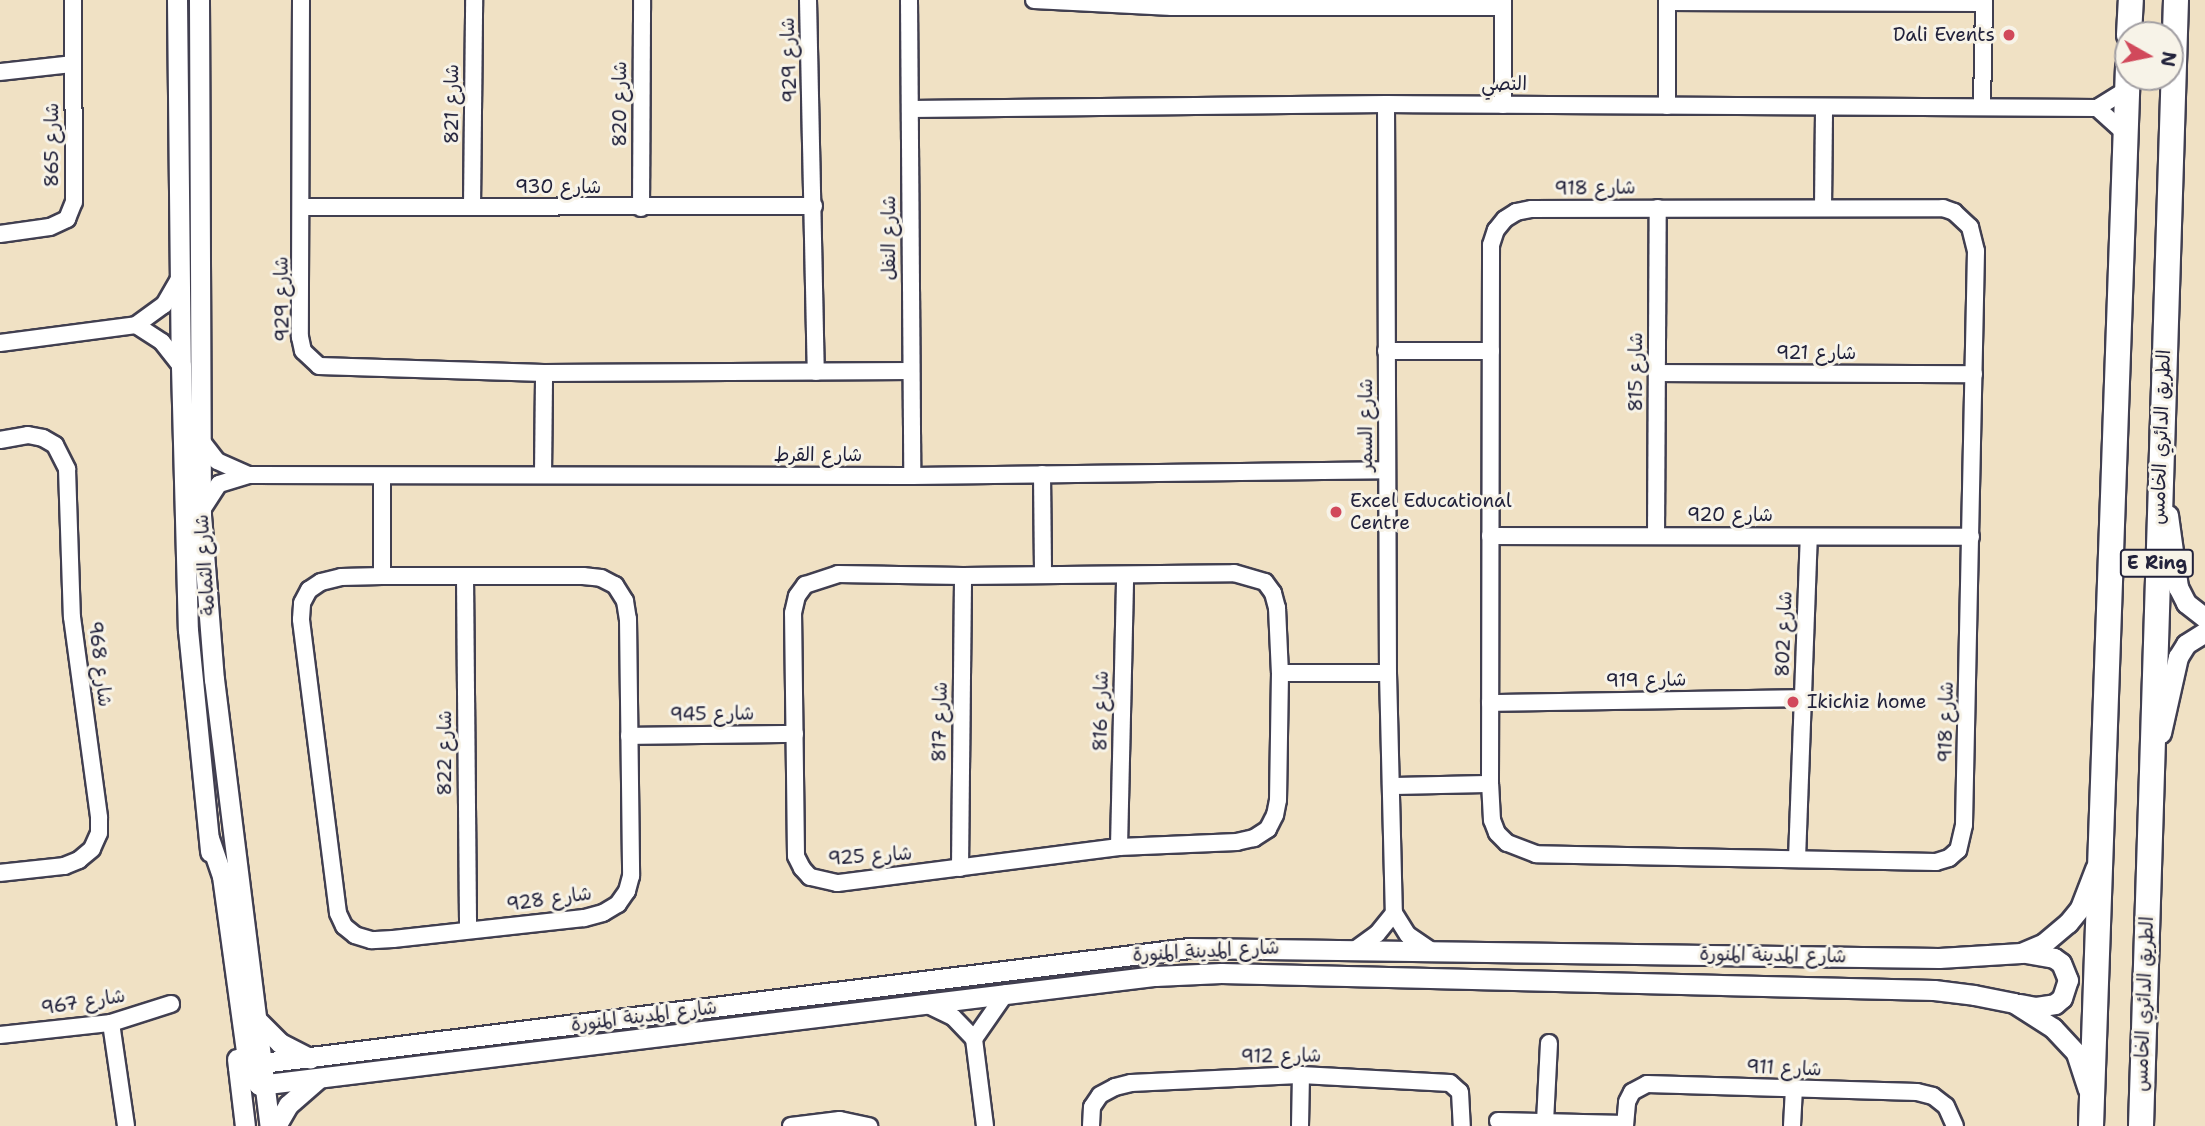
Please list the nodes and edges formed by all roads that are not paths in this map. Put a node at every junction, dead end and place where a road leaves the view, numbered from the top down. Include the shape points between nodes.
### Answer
1 (73, 0) edge
2 (177, 0) edge
3 (199, 0) edge
4 (301, 0) edge
5 (474, 0) edge
6 (642, 0) edge
7 (808, 0) edge
8 (909, 0) edge
9 (1034, 0) edge
10 (2131, 0) edge
11 (2176, 0) edge
12 (1667, 1) edge
13 (1833, 1) edge
14 (1984, 1) edge
15 (1339, 3) edge
16 (1503, 3) edge
17 (1172, 4) edge
18 (2130, 21) edge
19 (73, 64) junction
20 (0, 72) edge
21 (2115, 91) edge
22 (2127, 91) edge
23 (1386, 104) junction
24 (1503, 105) junction
25 (1667, 106) junction
26 (1982, 106) junction
27 (1824, 107) junction
28 (2098, 108) junction
29 (910, 109) junction
30 (2125, 133) junction
31 (814, 206) junction
32 (303, 207) junction
33 (472, 207) junction
34 (640, 208) junction
35 (1658, 208) junction
36 (1823, 208) junction
37 (0, 234) edge
38 (181, 274) junction
39 (136, 325) junction
40 (0, 343) edge
41 (1386, 351) junction
42 (1491, 351) junction
43 (181, 366) junction
44 (911, 371) junction
45 (816, 372) junction
46 (544, 373) junction
47 (1657, 373) junction
48 (1974, 374) junction
49 (200, 439) junction
50 (0, 440) edge
51 (2160, 450) junction
52 (1387, 470) junction
53 (1042, 474) junction
54 (248, 475) junction
55 (543, 475) junction
56 (382, 476) junction
57 (912, 476) junction
58 (201, 514) junction
59 (1490, 536) junction
60 (1656, 536) junction
61 (1809, 537) junction
62 (1971, 537) junction
63 (1043, 575) junction
64 (382, 576) junction
65 (465, 576) junction
66 (963, 576) junction
67 (1125, 576) junction
68 (2205, 618) edge
69 (2205, 632) edge
70 (1280, 673) junction
71 (1388, 673) junction
72 (1802, 698) junction
73 (1490, 703) junction
74 (795, 734) junction
75 (629, 736) junction
76 (2151, 782) junction
77 (1490, 784) junction
78 (1391, 786) junction
79 (2104, 827) junction
80 (1119, 847) junction
81 (1797, 859) junction
82 (960, 869) junction
83 (0, 873) edge
84 (1394, 913) junction
85 (468, 930) junction
86 (1356, 949) junction
87 (1430, 950) junction
88 (2021, 953) junction
89 (1006, 993) junction
90 (2014, 1003) junction
91 (171, 1004) dead end
92 (926, 1004) junction
93 (256, 1018) junction
94 (111, 1023) junction
95 (0, 1035) edge
96 (974, 1039) junction
97 (1549, 1043) dead end
98 (311, 1059) junction
99 (249, 1065) junction
100 (1301, 1075) junction
101 (317, 1079) junction
102 (265, 1085) junction
103 (1794, 1090) junction
104 (2092, 1116) edge
105 (1498, 1121) dead end
106 (1545, 1122) junction
107 (1625, 1125) edge
108 (126, 1126) edge
109 (245, 1126) edge
110 (270, 1126) edge
111 (276, 1126) edge
112 (790, 1126) edge
113 (869, 1126) edge
114 (985, 1126) edge
115 (1091, 1126) edge
116 (1300, 1126) edge
117 (1462, 1126) edge
118 (1792, 1126) edge
119 (1955, 1126) edge
120 (2141, 1126) edge

1 - 19 street, شارع 865
2 - 38 street, شارع الثمامة
3 - 49 street, شارع الثمامة
4 - 32 street, شارع 929
5 - 33 street, شارع 821
6 - 34 street, شارع 820
7 - 31 street, شارع 929
8 - 29 street, شارع النفل
9 - 17 street
10 - 18 main road
11 - 51 main road, الطريق الدائري الخامس / E Ring
12 - 13 street
12 - 25 street
13 - 14 street
14 - 26 street
15 - 16 street
15 - 17 street
16 - 24 street
19 - 20 street
19 - 37 street, شارع 865 via 74,202 67,219 50,227
21 - 28 street
22 - 30 main road, E Ring
23 - 24 street, النصي
23 - 29 street, النصي
23 - 41 street, شارع السمر
24 - 25 street, النصي
25 - 27 street, النصي
26 - 27 street, النصي
26 - 28 street, النصي
27 - 36 street
28 - 30 street
29 - 44 street, شارع النفل
30 - 79 main road, E Ring
31 - 34 street, شارع 930
31 - 45 street, شارع 929
32 - 33 street, شارع 930
32 - 46 street, شارع 929 via 300,337 310,360 330,368
33 - 34 street, شارع 930
35 - 36 street, شارع 918
35 - 42 street, شارع 918 via 1532,209 1504,219 1492,245
35 - 47 street, شارع 815
36 - 48 street, شارع 918 via 1942,208 1963,218 1976,251
38 - 39 street via 164,304
38 - 43 street, شارع الثمامة
39 - 40 street
39 - 43 street via 162,342
41 - 42 street
41 - 52 street, شارع السمر
42 - 59 street, شارع 918
43 - 99 street, شارع الثمامة via 189,643 209,838
44 - 45 street, شارع 929
44 - 57 street, شارع النفل
45 - 46 street, شارع 929
46 - 55 street
47 - 48 street, شارع 921
47 - 60 street, شارع 815
48 - 62 street, شارع 918
49 - 54 street, شارع القرط via 217,461
49 - 58 street, شارع الثمامة
50 - 83 street, شارع 968 via 28,435 43,438 62,456 67,469 72,617 99,833 92,849 79,860
51 - 68 street via 2178,587 2186,603
51 - 76 main road, الطريق الدائري الخامس / E Ring
52 - 53 street, شارع القرط
52 - 71 street, شارع السمر
53 - 57 street, شارع القرط
53 - 63 street
54 - 56 street, شارع القرط
54 - 58 street, شارع القرط via 219,484
55 - 56 street, شارع القرط
55 - 57 street, شارع القرط
56 - 64 street
58 - 93 street, شارع الثمامة via 214,679
59 - 60 street, شارع 920
59 - 73 street, شارع 918
60 - 61 street, شارع 920
61 - 62 street, شارع 920
61 - 72 street, شارع 802
62 - 81 street, شارع 918 via 1964,825 1958,850 1936,862
63 - 66 street, شارع 925
63 - 67 street, شارع 925
64 - 65 street, شارع 928
64 - 85 street, شارع 928 via 321,582 309,590 302,603 338,912 344,926 371,940
65 - 75 street, شارع 928 via 583,576 615,585 625,601 628,619
65 - 85 street, شارع 822
66 - 74 street, شارع 925 via 838,574 805,585 793,613
66 - 82 street, شارع 817
67 - 70 street, شارع 925 via 1234,573 1265,582 1277,608
67 - 80 street, شارع 816
69 - 76 street via 2186,644 2175,665
70 - 71 street
70 - 80 street, شارع 925 via 1278,800 1268,829 1237,842
71 - 78 street, شارع السمر
72 - 73 street, شارع 919
72 - 81 street, شارع 802
73 - 77 street, شارع 918
74 - 75 street, شارع 945
74 - 82 street, شارع 925 via 796,856 810,877 837,883
75 - 85 street, شارع 928 via 631,876 618,904 584,918
76 - 120 main road, الطريق الدائري الخامس / E Ring
77 - 78 street
77 - 81 street, شارع 918 via 1497,833 1528,852
78 - 84 street, شارع السمر
79 - 88 street, شارع المدينة المنورة via 2080,908 2056,935
79 - 104 main road, E Ring
80 - 82 street, شارع 925
84 - 86 street via 1377,934
84 - 87 street via 1408,935
86 - 87 street, شارع المدينة المنورة
86 - 98 street, شارع المدينة المنورة via 1153,951
87 - 88 street, شارع المدينة المنورة via 1939,958
88 - 90 street via 2054,958 2067,980 2062,998 2055,1004
89 - 90 street, شارع المدينة المنورة via 1221,973 1934,990
89 - 92 street, شارع المدينة المنورة
89 - 96 street
90 - 104 street, شارع المدينة المنورة via 2067,1039 2083,1073
91 - 94 street, شارع 967
92 - 96 street via 953,1017
92 - 101 street, شارع المدينة المنورة
93 - 98 street via 280,1043
93 - 99 street, شارع الثمامة
94 - 95 street, شارع 967
94 - 108 street
96 - 114 street
97 - 106 street
98 - 99 street, شارع المدينة المنورة
99 - 102 street, شارع الثمامة
99 - 109 street, شارع الثمامة
100 - 115 street, شارع 912 via 1131,1083 1100,1095 1092,1107
100 - 116 street
100 - 117 street, شارع 912 via 1450,1083 1460,1092
101 - 102 street, شارع المدينة المنورة
101 - 111 street via 288,1105
102 - 110 street, شارع الثمامة
103 - 107 street, شارع 911 via 1647,1084 1632,1092 1626,1102
103 - 118 street
103 - 119 street, شارع 911 via 1917,1092 1947,1106
105 - 106 street
106 - 107 street
112 - 113 street via 840,1120

